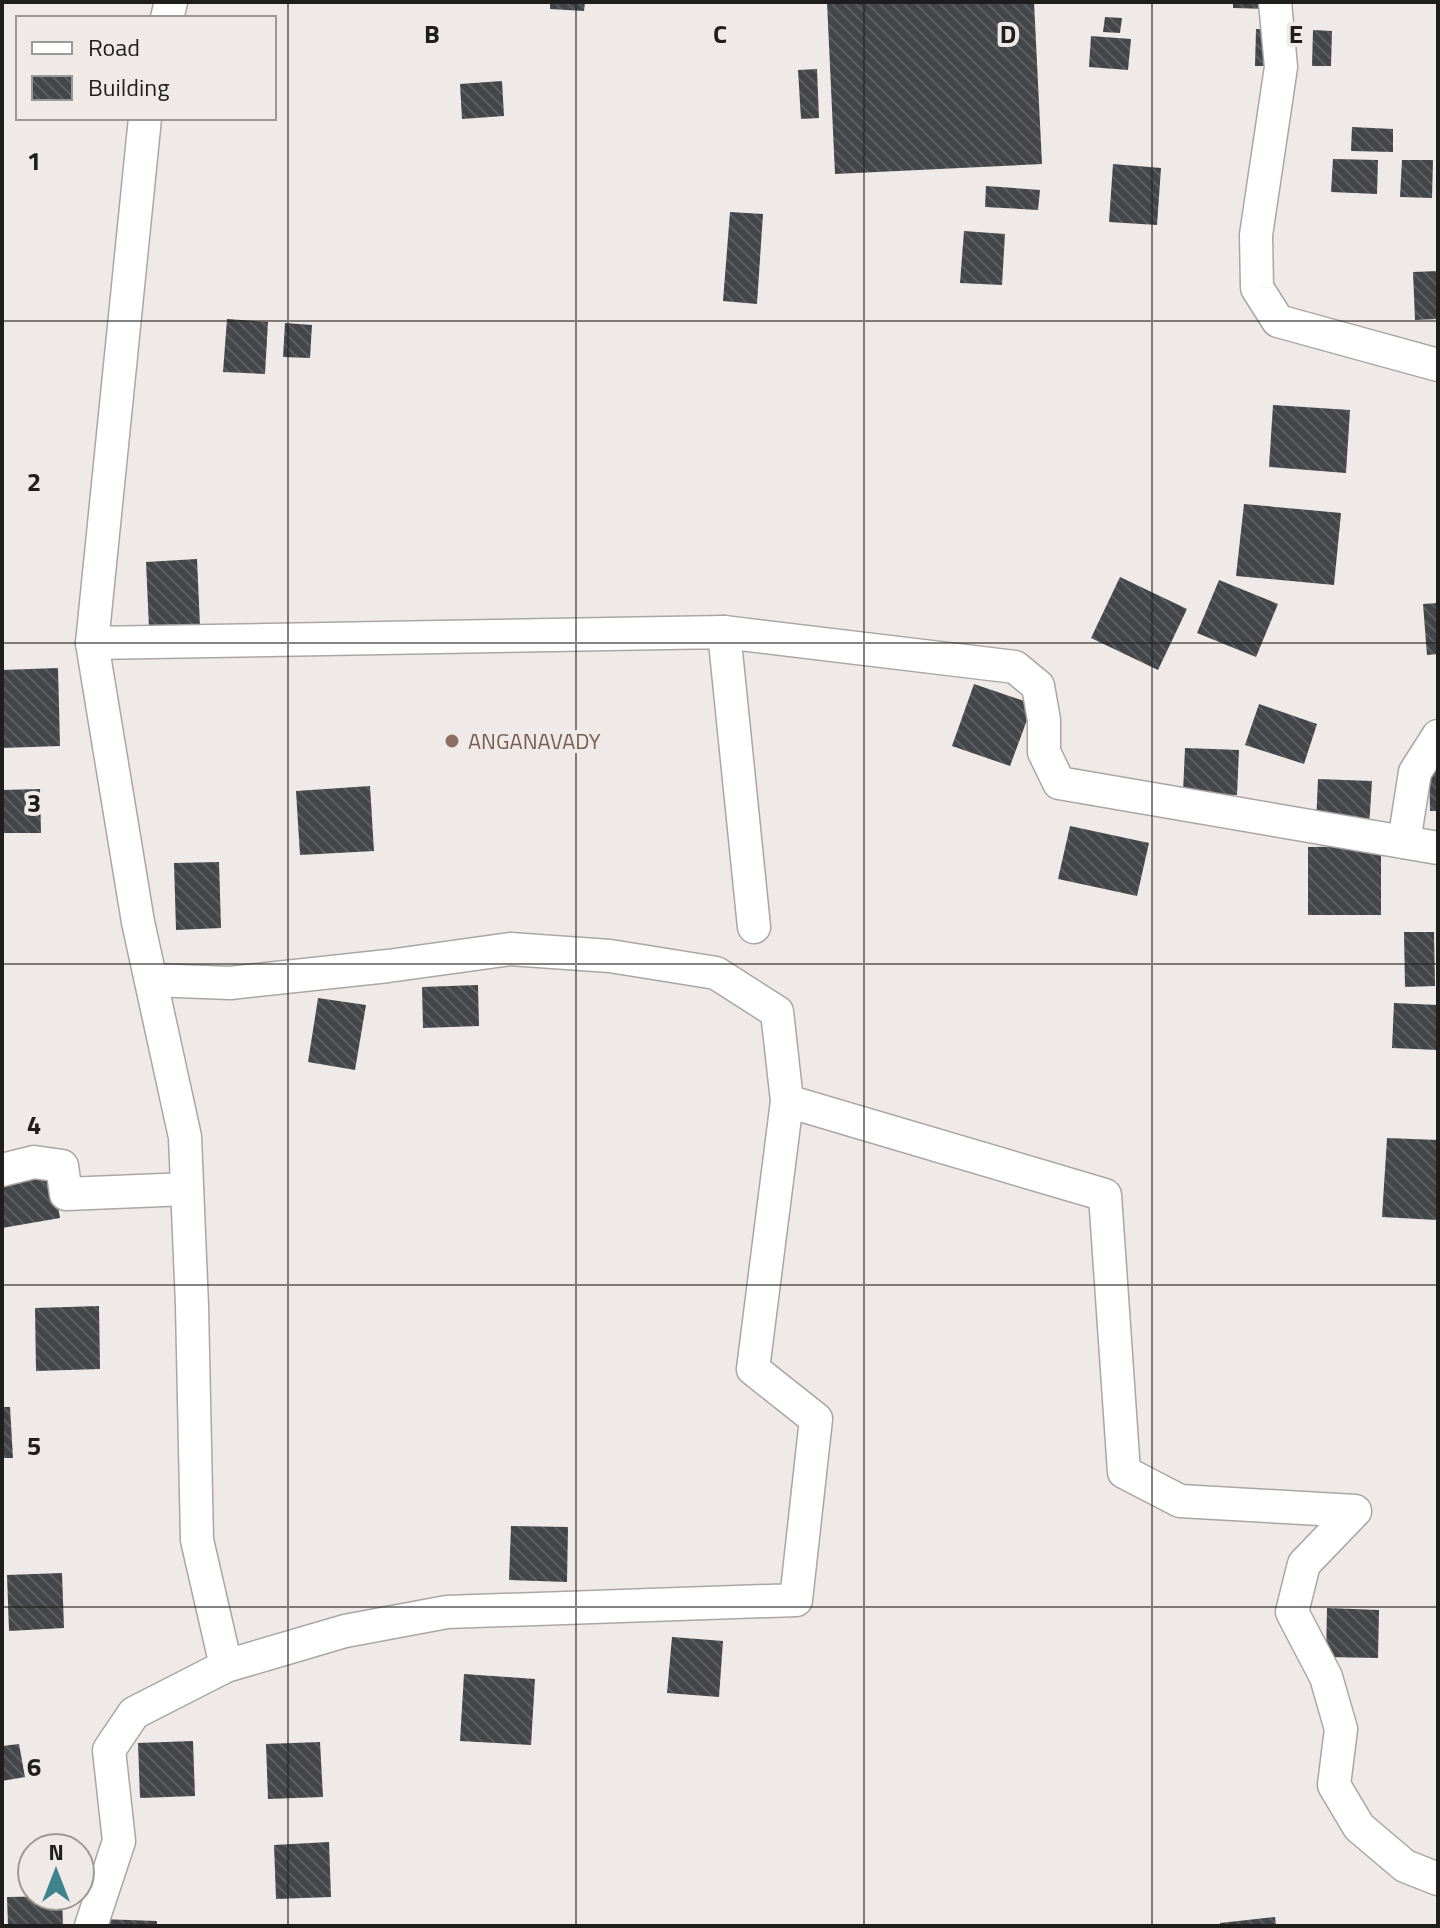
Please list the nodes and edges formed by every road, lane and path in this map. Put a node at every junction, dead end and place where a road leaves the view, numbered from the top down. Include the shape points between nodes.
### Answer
1 (1275, 2) edge
2 (145, 120) edge
3 (1438, 365) edge
4 (724, 632) junction
5 (92, 643) junction
6 (1438, 736) edge
7 (1404, 842) junction
8 (1438, 848) edge
9 (754, 927) dead end
10 (151, 980) junction
11 (787, 1101) junction
12 (2, 1170) edge
13 (187, 1189) junction
14 (226, 1666) junction
15 (1438, 1879) edge
16 (91, 1926) edge

1 - 3 street via 1281,67 1256,235 1257,288 1278,321
2 - 5 street
4 - 5 street
4 - 7 street via 1015,667 1038,686 1044,752 1059,783
4 - 9 street
5 - 10 street
6 - 7 street via 1415,772
7 - 8 street
10 - 11 street via 230,983 510,949 610,956 716,973 777,1012
10 - 13 street via 185,1137
11 - 14 street via 753,1369 816,1419 796,1600 447,1612 345,1631
11 - 15 street via 1105,1195 1124,1472 1180,1501 1355,1511 1304,1564 1292,1612 1326,1677 1341,1729 1334,1785 1359,1827 1405,1866
12 - 13 street via 34,1162 62,1166 66,1194
13 - 14 street via 197,1540
14 - 16 street via 134,1713 109,1750 119,1841

